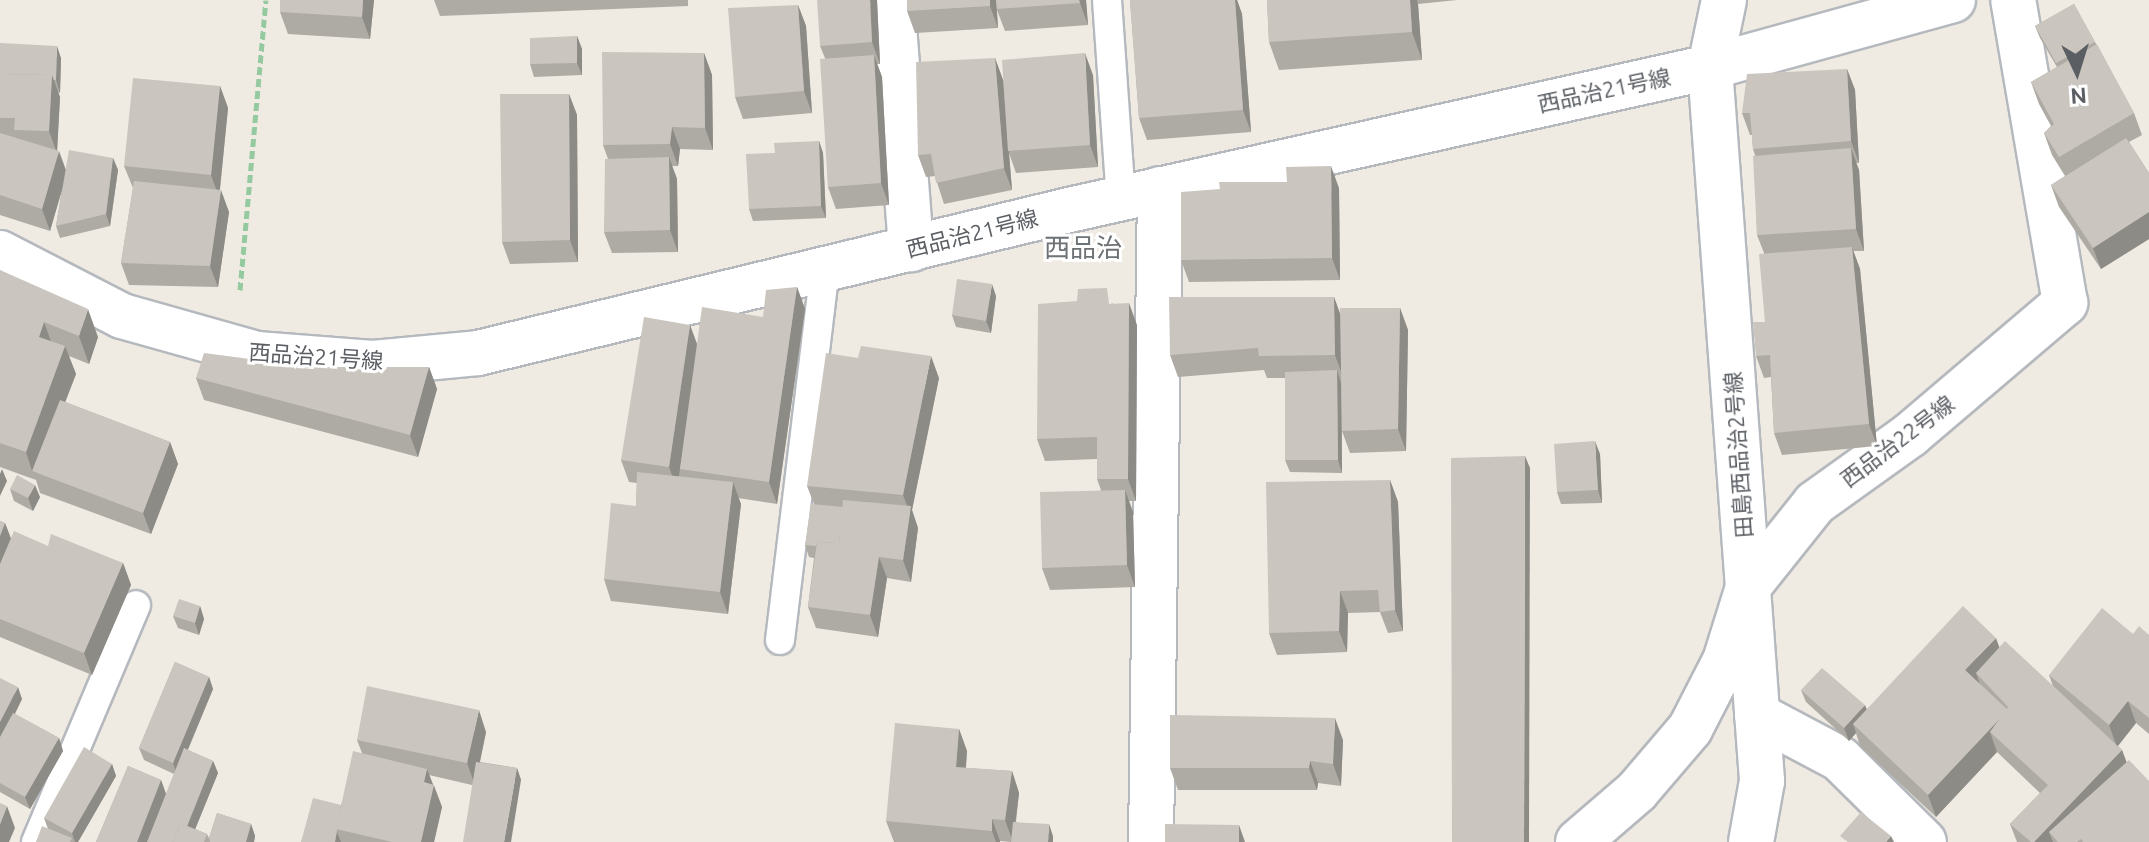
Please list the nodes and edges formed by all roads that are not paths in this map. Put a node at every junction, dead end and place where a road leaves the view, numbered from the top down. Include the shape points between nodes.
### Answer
1 (892, 0) edge
2 (1107, 0) edge
3 (1724, 0) edge
4 (1953, 0) edge
5 (2013, 0) edge
6 (1710, 67) junction
7 (1141, 194) junction
8 (911, 249) junction
9 (0, 253) edge
10 (825, 269) junction
11 (1748, 587) junction
12 (136, 605) dead end
13 (780, 640) dead end
14 (1757, 715) junction
15 (36, 842) edge
16 (1151, 842) edge
17 (1578, 842) edge
18 (1751, 842) edge
19 (1924, 842) edge

1 - 8 street
2 - 7 lane
3 - 6 street, 田島西品治2号線
4 - 6 street, 西品治21号線
5 - 11 street, 西品治22号線 via 2065,303 1910,435 1815,503
6 - 7 street, 西品治21号線
6 - 11 street, 田島西品治2号線
7 - 8 street, 西品治21号線
7 - 16 street
8 - 10 street, 西品治21号線
9 - 10 street, 西品治21号線 via 122,316 235,350 373,363 478,353
10 - 13 lane
11 - 14 street, 田島西品治2号線
11 - 17 street, 西品治22号線 via 1725,661 1690,729 1637,791
12 - 15 lane
14 - 18 street, 田島西品治2号線 via 1762,781
14 - 19 street via 1840,759

